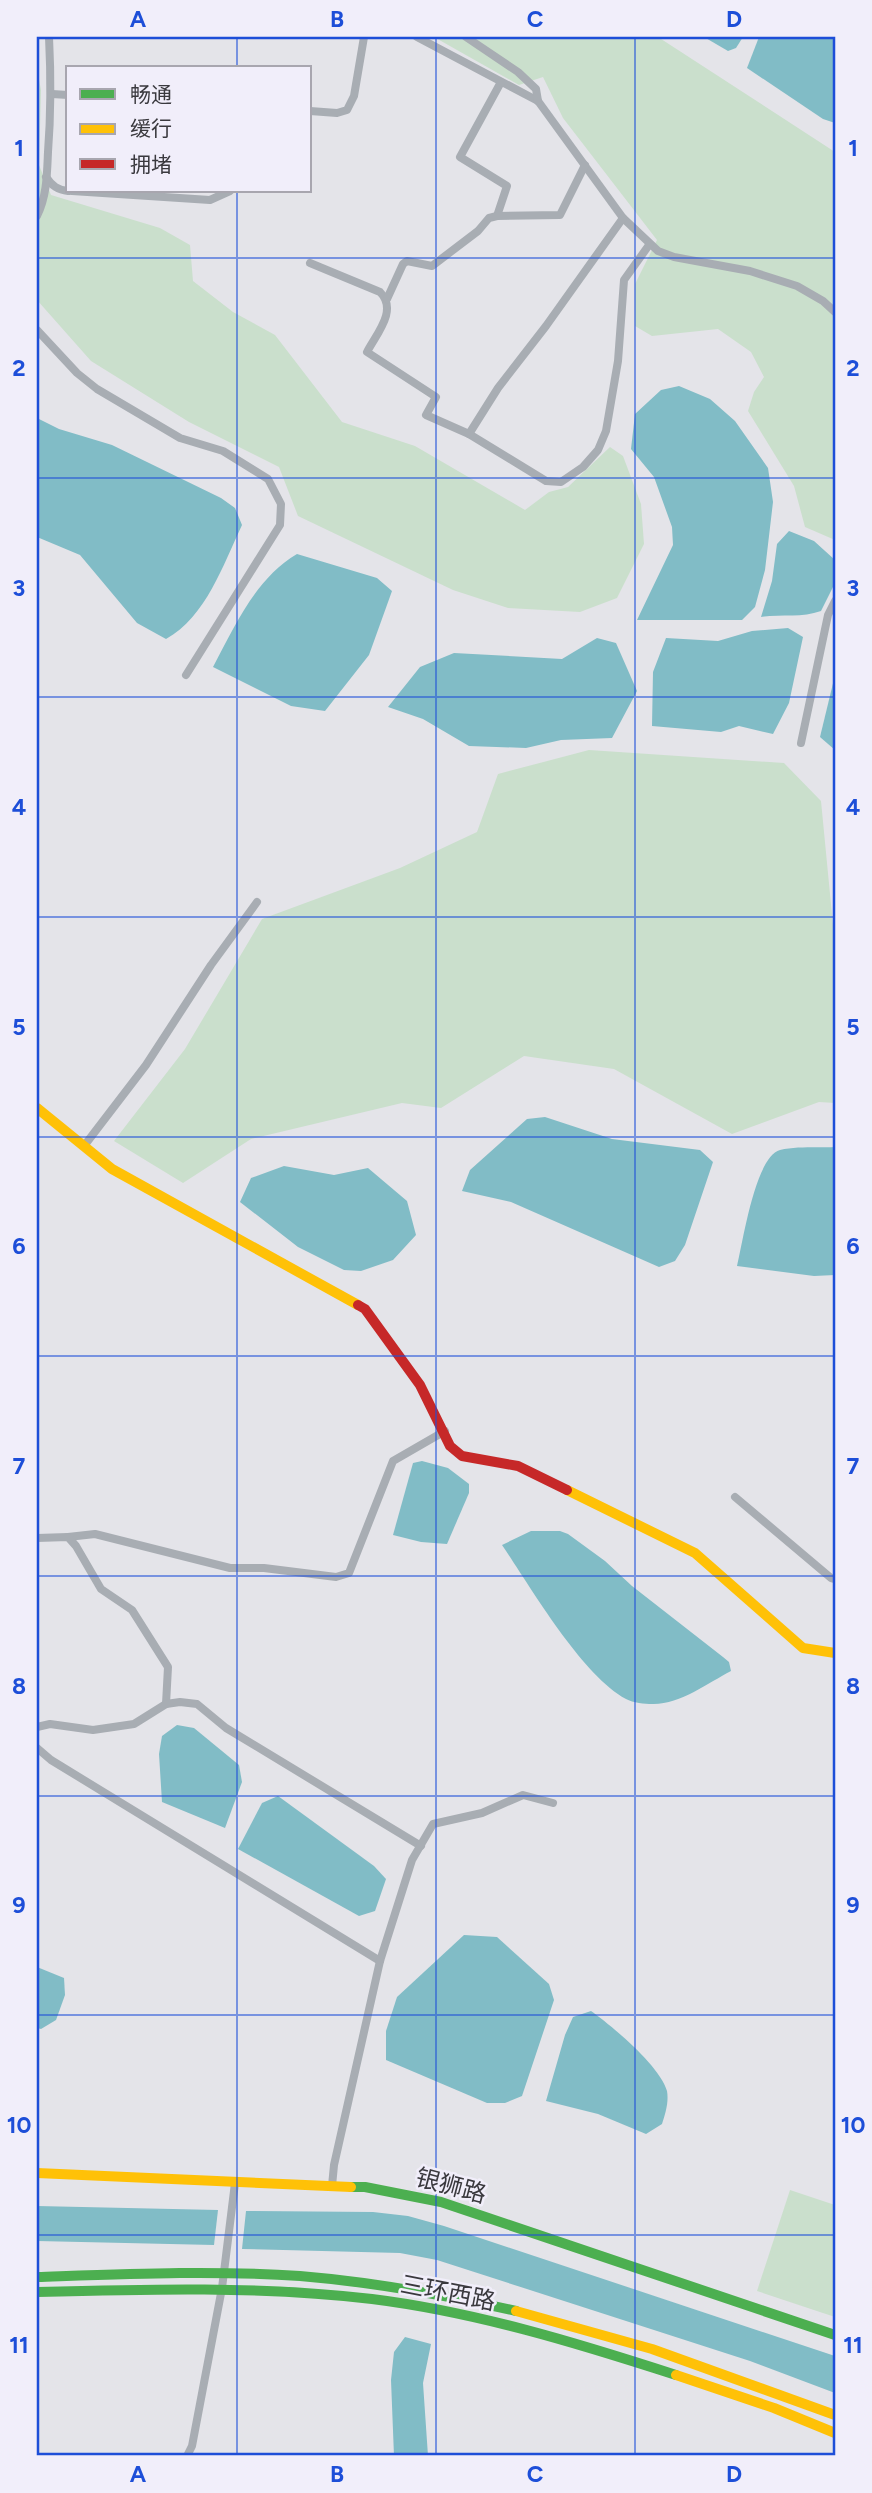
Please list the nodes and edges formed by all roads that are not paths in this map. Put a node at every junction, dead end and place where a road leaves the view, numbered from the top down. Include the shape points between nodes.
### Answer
1 (48, 37) edge
2 (365, 37) edge
3 (417, 37) edge
4 (466, 37) edge
5 (501, 82) junction
6 (52, 94) junction
7 (66, 95) edge
8 (538, 101) junction
9 (312, 111) edge
10 (584, 165) junction
11 (47, 177) junction
12 (66, 191) edge
13 (86, 192) edge
14 (228, 192) edge
15 (37, 216) edge
16 (498, 216) junction
17 (623, 218) junction
18 (649, 245) junction
19 (310, 263) dead end
20 (387, 299) junction
21 (835, 312) edge
22 (37, 330) edge
23 (469, 434) junction
24 (835, 601) edge
25 (186, 676) dead end
26 (801, 743) dead end
27 (257, 902) dead end
28 (37, 1108) edge
29 (84, 1146) junction
30 (445, 1432) junction
31 (735, 1497) dead end
32 (68, 1537) junction
33 (37, 1538) edge
34 (835, 1579) edge
35 (835, 1653) edge
36 (166, 1704) junction
37 (37, 1727) edge
38 (37, 1748) edge
39 (553, 1803) dead end
40 (421, 1846) junction
41 (380, 1961) junction
42 (37, 2173) edge
43 (235, 2183) junction
44 (332, 2186) junction
45 (224, 2273) junction
46 (37, 2277) edge
47 (222, 2288) junction
48 (37, 2292) edge
49 (835, 2335) edge
50 (835, 2415) edge
51 (835, 2433) edge
52 (187, 2456) edge

1 - 6 street
2 - 9 street via 347,110
3 - 5 street
4 - 8 street via 518,72 536,89
5 - 8 street
5 - 16 street via 460,158 507,186
6 - 7 street
6 - 11 street
8 - 10 street
10 - 16 street via 560,215
10 - 17 street
11 - 12 street
11 - 15 street
13 - 14 street via 210,200
16 - 20 street via 489,218 432,266 407,261
17 - 18 street
17 - 23 street
18 - 21 street via 674,257 750,271 797,286
18 - 23 street via 624,280 618,361 606,431 583,467 561,482 546,481
19 - 20 street
20 - 23 street via 390,310 367,352 436,397 426,415
22 - 25 street via 96,389 180,438 223,451 268,479 281,504 280,526
24 - 26 street via 828,615
27 - 29 street via 146,1065
28 - 29 main road
29 - 30 main road via 112,1169 365,1309 421,1385
30 - 32 street via 393,1461 349,1573 336,1577 230,1568 95,1534
30 - 35 main road via 450,1446 462,1456 518,1466 695,1553 803,1648
31 - 34 street
32 - 33 street
32 - 36 street via 102,1590 132,1609 167,1667
36 - 37 street via 134,1724 93,1730 50,1724
36 - 40 street via 197,1704 226,1728
38 - 41 street
39 - 40 street via 523,1795 482,1813 433,1824
40 - 41 street via 412,1860
41 - 44 street
42 - 43 main road, 银狮路
43 - 44 main road, 银狮路
43 - 45 street
44 - 49 main road, 银狮路 via 365,2187 441,2202
45 - 46 main road, 三环西路
45 - 47 street
45 - 50 main road, 三环西路 via 334,2279 523,2312 735,2377
47 - 48 main road, 三环西路
47 - 51 main road, 三环西路 via 332,2295 519,2328 717,2388
47 - 52 street

